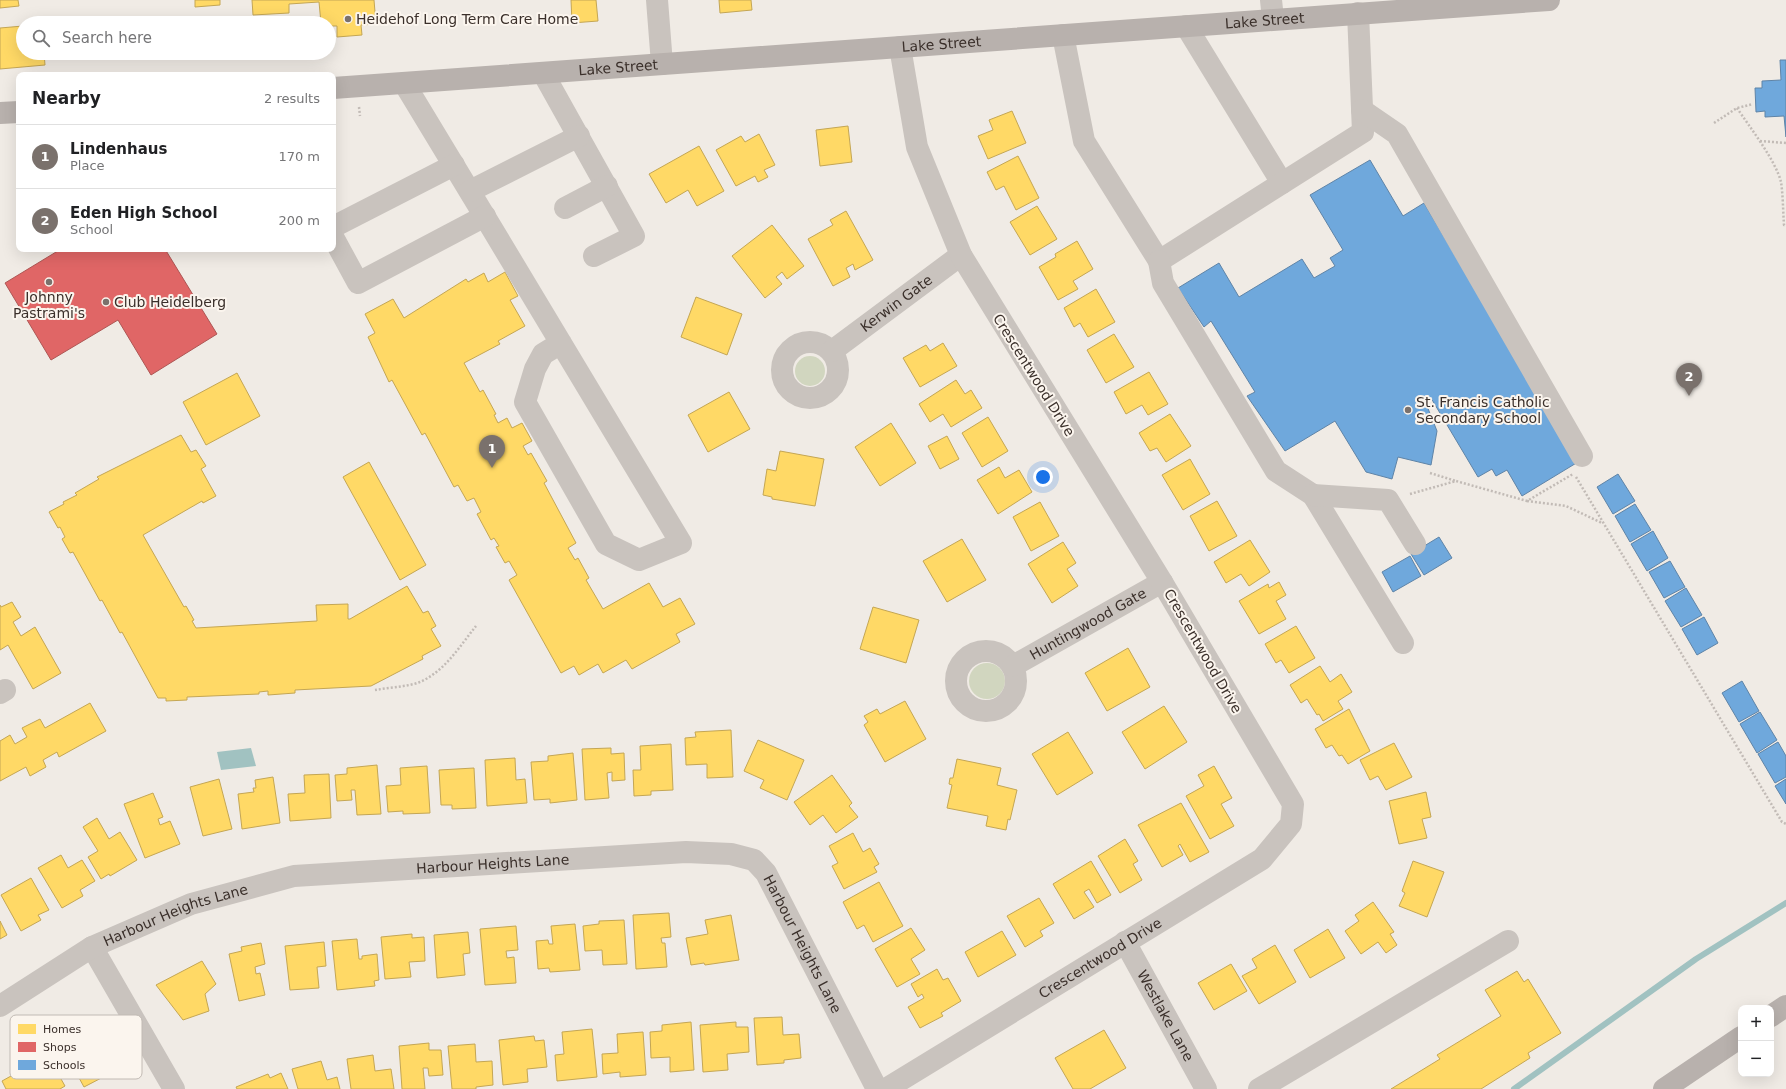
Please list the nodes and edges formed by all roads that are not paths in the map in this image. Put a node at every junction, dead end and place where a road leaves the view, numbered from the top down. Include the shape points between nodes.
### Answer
1 (657, 0) edge
2 (1549, 0) edge
3 (1272, 10) edge
4 (1358, 13) junction
5 (1186, 26) junction
6 (1063, 35) junction
7 (900, 47) junction
8 (662, 64) junction
9 (542, 73) junction
10 (404, 83) junction
11 (336, 88) edge
12 (1362, 110) junction
13 (16, 112) edge
14 (0, 113) edge
15 (579, 136) junction
16 (454, 165) junction
17 (1282, 183) junction
18 (607, 186) junction
19 (470, 191) junction
20 (566, 208) dead end
21 (485, 216) junction
22 (336, 225) edge
23 (336, 243) edge
24 (594, 256) dead end
25 (961, 256) junction
26 (1159, 261) junction
27 (561, 343) junction
28 (832, 351) dead end
29 (1582, 456) dead end
30 (1313, 496) junction
31 (1415, 544) dead end
32 (1162, 582) junction
33 (1403, 643) dead end
34 (1013, 666) dead end
35 (1508, 941) dead end
36 (1125, 942) junction
37 (92, 947) junction
38 (0, 1006) edge
39 (1786, 1006) edge
40 (1774, 1014) edge
41 (131, 1015) edge
42 (142, 1034) edge
43 (1738, 1038) edge
44 (174, 1089) edge
45 (877, 1089) edge
46 (886, 1089) edge
47 (1206, 1089) edge
48 (1259, 1089) edge
49 (1664, 1089) edge

1 - 8 street
2 - 4 main road, Lake Street
3 - 4 main road, Lake Street
3 - 5 main road, Lake Street
4 - 12 street
5 - 6 main road, Lake Street
5 - 17 street
6 - 7 main road, Lake Street
6 - 26 street via 1084,141
7 - 8 main road, Lake Street
7 - 25 street, Crescentwood Drive via 917,146
8 - 9 main road, Lake Street
9 - 10 main road, Lake Street
9 - 15 street
10 - 11 main road, Lake Street
10 - 16 street
12 - 17 street via 1363,132
12 - 29 street via 1397,134
13 - 14 main road
15 - 18 street
15 - 19 street
16 - 19 street
16 - 22 street
17 - 26 street
18 - 20 street
18 - 24 street via 634,236
19 - 21 street
21 - 23 street via 358,283
21 - 27 street
25 - 28 street, Kerwin Gate
25 - 32 street, Crescentwood Drive
26 - 30 street via 1163,283 1276,471
27 - 27 street via 665,517 681,543 639,560 606,544 525,402 535,369 543,354
30 - 31 street via 1388,500
30 - 33 street
32 - 34 street, Huntingwood Gate
32 - 36 street, Crescentwood Drive via 1293,804 1290,824 1262,859
35 - 48 street
36 - 46 street, Crescentwood Drive
36 - 47 street, Westlake Lane
37 - 38 street, Harbour Heights Lane
37 - 41 street
37 - 45 street, Harbour Heights Lane via 191,904 294,876 686,852 731,854 754,860 766,873
39 - 40 main road
42 - 44 street
43 - 49 main road

